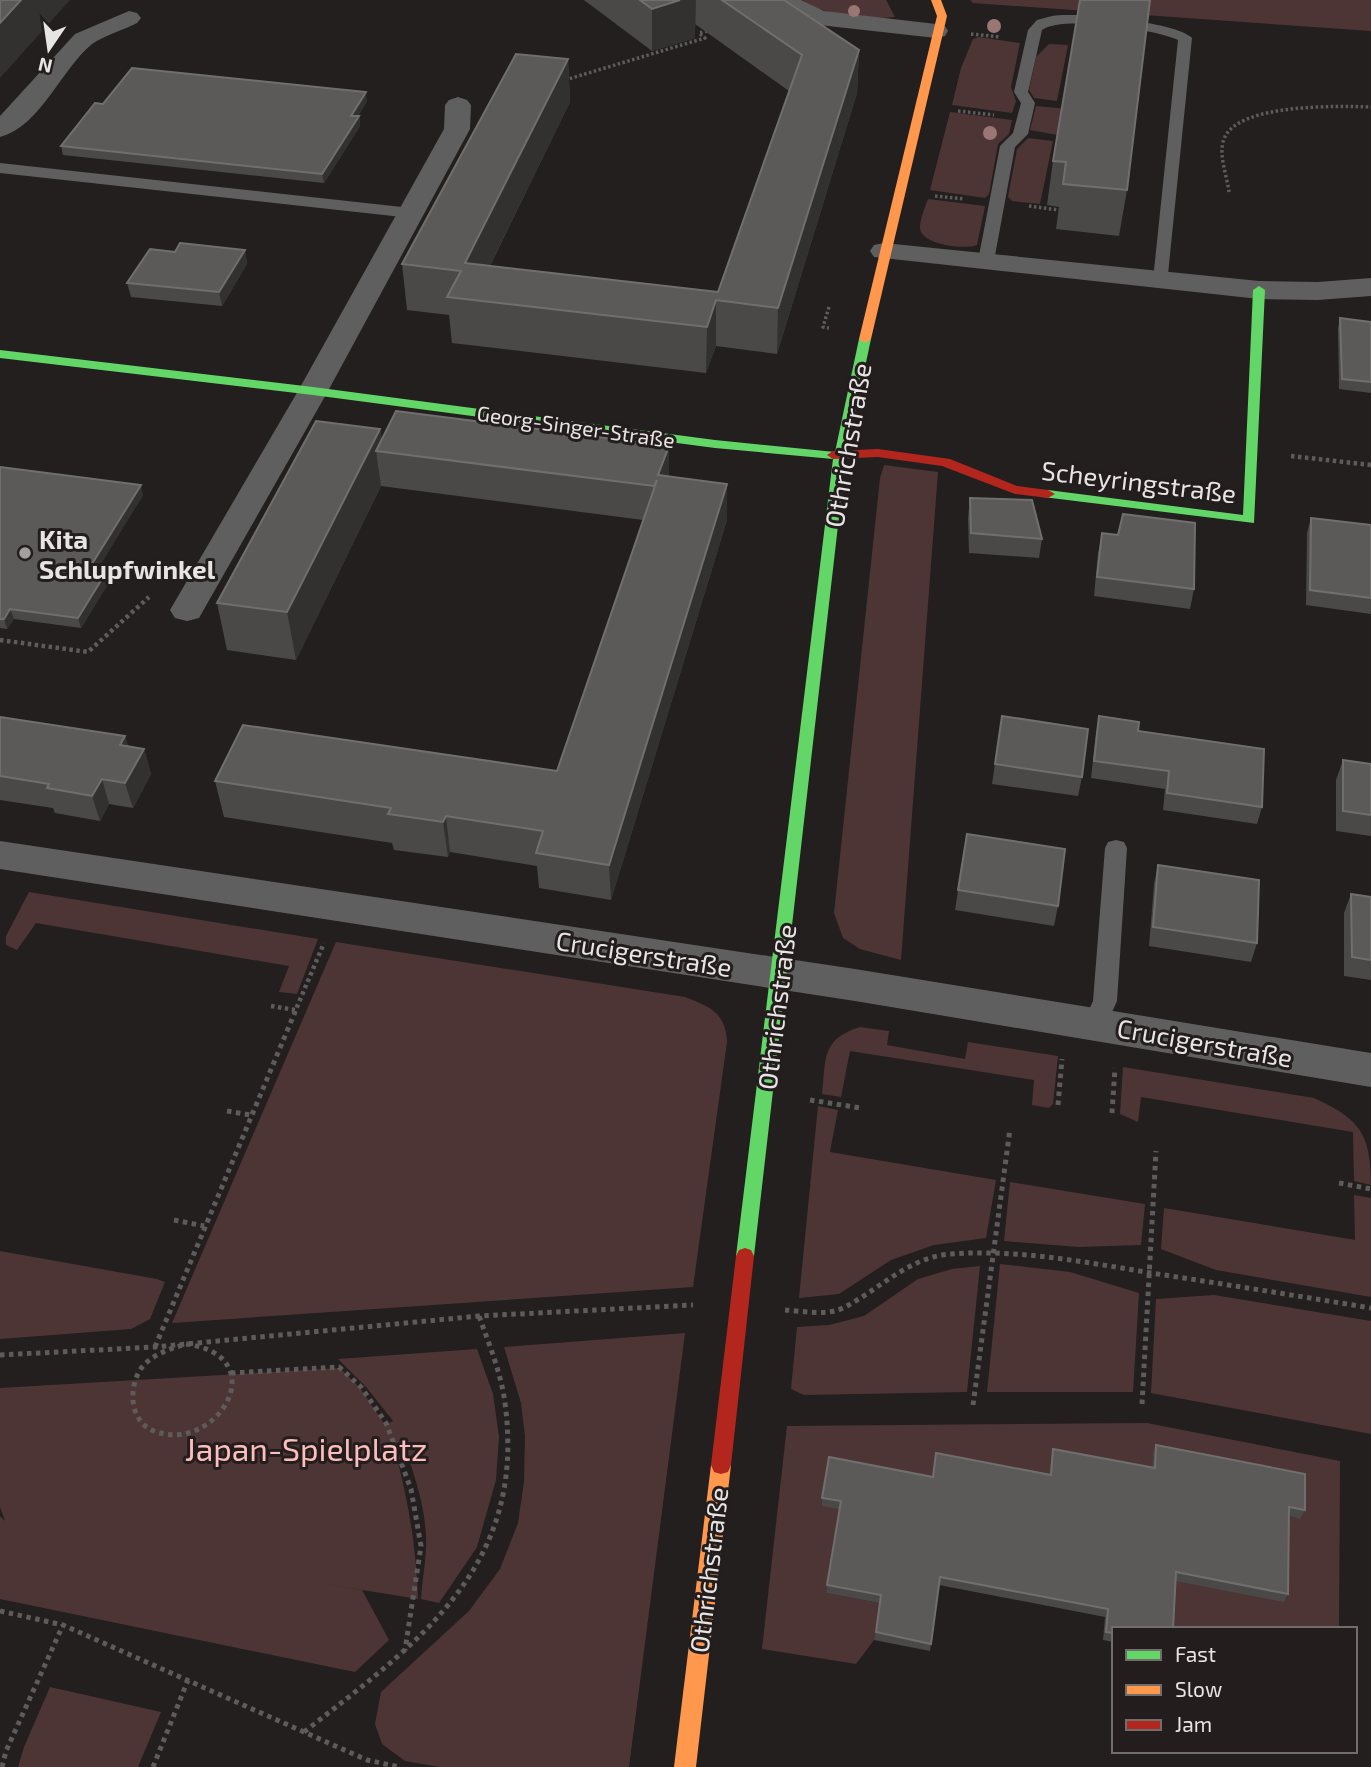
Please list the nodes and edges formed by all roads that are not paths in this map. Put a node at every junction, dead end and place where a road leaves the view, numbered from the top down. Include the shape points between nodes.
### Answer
1 (783, 0) edge
2 (912, 0) edge
3 (936, 0) edge
4 (129, 18) dead end
5 (936, 31) junction
6 (458, 105) dead end
7 (0, 129) edge
8 (0, 168) edge
9 (411, 213) junction
10 (884, 251) junction
11 (986, 261) junction
12 (1161, 279) junction
13 (1371, 287) edge
14 (1259, 290) junction
15 (0, 354) edge
16 (313, 391) junction
17 (840, 456) junction
18 (187, 610) dead end
19 (1116, 848) dead end
20 (0, 855) edge
21 (780, 974) junction
22 (1096, 1023) junction
23 (1371, 1070) edge
24 (685, 1767) edge

1 - 5 street via 819,18
2 - 5 street
3 - 5 street, Othrichstraße via 942,16
4 - 7 street via 84,39 19,114
5 - 10 street, Othrichstraße via 933,65
6 - 9 street via 457,129
8 - 9 lane
9 - 16 street
10 - 11 street
10 - 17 street, Othrichstraße
11 - 12 street
11 - 12 lane via 1008,146 1020,134 1028,103 1021,92 1036,28 1051,20 1075,19 1165,30 1185,38
12 - 14 street
13 - 14 street
14 - 17 street, Scheyringstraße via 1249,520 1015,490 945,462 878,453
15 - 16 street, Georg-Singer-Straße
16 - 17 street, Georg-Singer-Straße
16 - 18 street
17 - 21 street, Othrichstraße
19 - 22 lane via 1105,1001
20 - 21 street, Crucigerstraße
21 - 22 street, Crucigerstraße
21 - 24 street, Othrichstraße
22 - 23 street, Crucigerstraße

